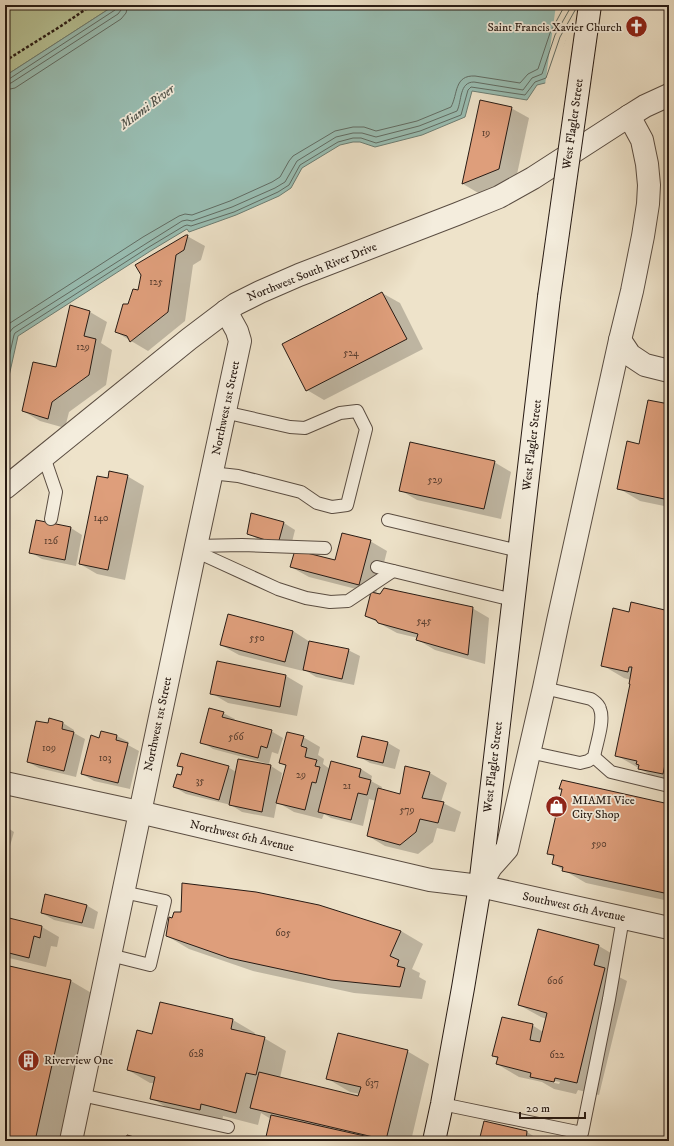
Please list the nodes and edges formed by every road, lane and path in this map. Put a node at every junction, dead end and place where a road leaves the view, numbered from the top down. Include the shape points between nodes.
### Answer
1 (92, 5) edge
2 (590, 5) edge
3 (5, 62) edge
4 (669, 95) edge
5 (629, 116) junction
6 (226, 311) junction
7 (620, 340) junction
8 (669, 372) edge
9 (224, 412) junction
10 (44, 457) junction
11 (211, 473) junction
12 (5, 488) edge
13 (51, 519) dead end
14 (388, 520) dead end
15 (195, 548) junction
16 (325, 548) dead end
17 (519, 551) junction
18 (377, 567) dead end
19 (393, 571) junction
20 (513, 600) junction
21 (544, 688) junction
22 (529, 752) junction
23 (594, 757) junction
24 (5, 783) edge
25 (669, 786) edge
26 (139, 812) junction
27 (480, 886) junction
28 (123, 892) junction
29 (623, 918) junction
30 (669, 928) edge
31 (110, 955) junction
32 (81, 1096) junction
33 (442, 1104) junction
34 (228, 1127) dead end
35 (71, 1141) edge
36 (434, 1141) edge

1 - 3 path
2 - 17 street, West Flagler Street, bridge via 549,297
4 - 5 street, Northwest South River Drive
5 - 6 street, Northwest South River Drive via 499,197 299,275 260,292
5 - 7 street, West Flagler Street via 642,140 649,185 643,236
6 - 9 street, Northwest 1st Street via 240,341
6 - 10 street, Northwest South River Drive
7 - 8 street via 630,355 645,365
7 - 21 street, West Flagler Street
9 - 11 street, Northwest 1st Street
9 - 11 lane via 305,428 340,413 356,411 366,428 347,505 332,507 317,503 301,492 238,476
10 - 12 street, Northwest South River Drive
10 - 13 lane via 56,492
11 - 15 street, Northwest 1st Street
14 - 17 lane
15 - 16 lane via 242,545
15 - 19 lane via 278,589 330,602 348,601
15 - 26 street, Northwest 1st Street
17 - 20 street, West Flagler Street
18 - 19 lane
19 - 20 lane
20 - 27 street, West Flagler Street
21 - 22 street, West Flagler Street
21 - 23 lane via 591,699 600,708 601,722
22 - 23 lane via 580,762
22 - 27 street, West Flagler Street via 507,849 491,867
23 - 25 lane via 611,772
24 - 26 street, Northwest 6th Avenue
26 - 27 street, Northwest 6th Avenue via 430,880
26 - 28 street, Northwest 1st Street
27 - 29 street, Southwest 6th Avenue
27 - 33 street, West Flagler Street
28 - 31 street, Northwest 1st Street
28 - 31 lane via 164,901 150,965
29 - 30 street, Southwest 6th Avenue
29 - 33 lane via 582,1133
31 - 32 street, Northwest 1st Street
32 - 34 lane
32 - 35 street, Northwest 1st Street
33 - 36 street, West Flagler Street

